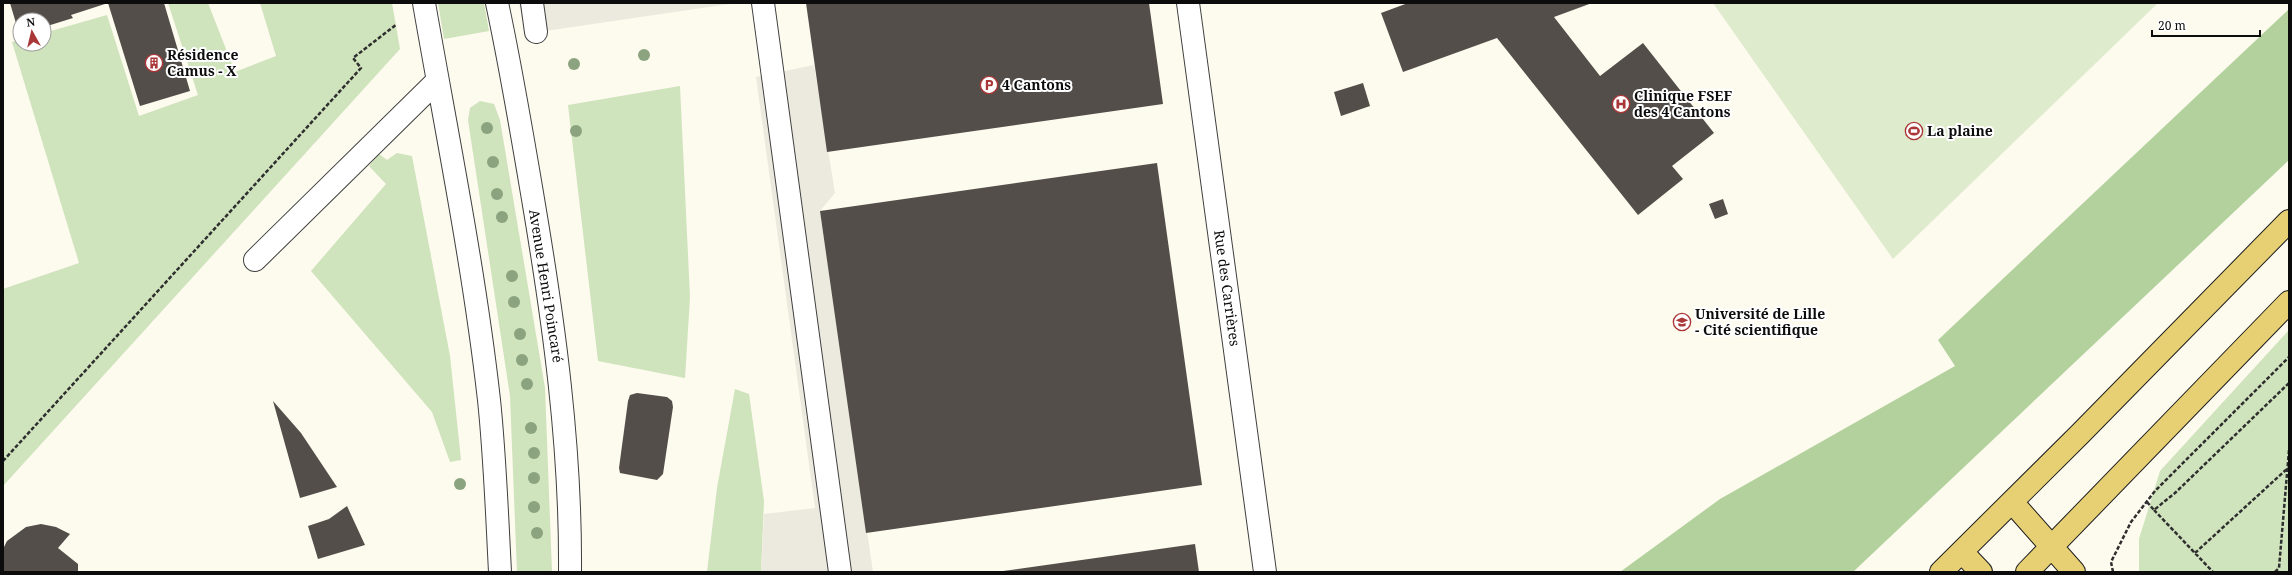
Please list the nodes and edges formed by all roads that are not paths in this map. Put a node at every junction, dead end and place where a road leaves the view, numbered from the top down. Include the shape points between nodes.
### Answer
1 (424, 3) edge
2 (497, 3) edge
3 (532, 3) edge
4 (763, 3) edge
5 (1188, 3) edge
6 (536, 32) dead end
7 (438, 81) junction
8 (2289, 221) edge
9 (255, 260) dead end
10 (2289, 302) edge
11 (2012, 502) junction
12 (2052, 547) junction
13 (1962, 552) junction
14 (500, 572) edge
15 (570, 572) edge
16 (840, 572) edge
17 (1266, 572) edge
18 (1941, 572) edge
19 (1981, 572) edge
20 (2026, 572) edge
21 (2074, 572) edge

1 - 7 street
2 - 15 street, Avenue Henri Poincaré via 553,322 564,421 570,515
3 - 6 street
4 - 16 street
5 - 17 street, Rue des Carrières
7 - 9 street
7 - 14 street via 474,292 489,400
8 - 11 main road
10 - 12 main road
11 - 12 main road
11 - 13 main road
12 - 20 main road
12 - 21 main road
13 - 18 main road
13 - 19 main road

